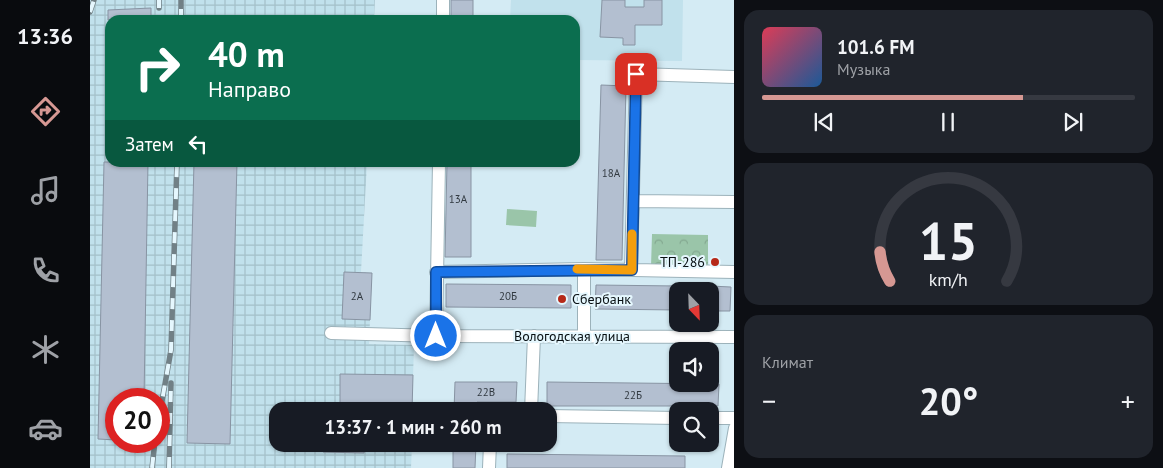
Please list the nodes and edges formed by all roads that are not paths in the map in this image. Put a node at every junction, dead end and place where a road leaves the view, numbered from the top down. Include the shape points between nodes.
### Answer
1 (443, 0) edge
2 (443, 15) edge
3 (734, 77) edge
4 (439, 167) edge
5 (633, 200) junction
6 (734, 202) edge
7 (584, 269) junction
8 (632, 270) junction
9 (436, 272) junction
10 (734, 272) edge
11 (331, 333) dead end
12 (584, 335) junction
13 (436, 336) junction
14 (534, 336) junction
15 (734, 337) edge
16 (531, 402) edge
17 (557, 416) edge
18 (669, 418) edge
19 (719, 418) edge
20 (734, 418) edge
21 (734, 428) edge
22 (490, 452) edge
23 (489, 468) edge
24 (728, 468) edge

1 - 2 street
3 - 5 street via 636,74
4 - 9 street
5 - 6 street
5 - 8 street
7 - 8 street
7 - 9 street
7 - 12 street
8 - 10 street
9 - 13 street
11 - 13 street, Вологодская улица
12 - 14 street, Вологодская улица
12 - 15 street, Вологодская улица
13 - 14 street, Вологодская улица
14 - 16 street
17 - 18 street
19 - 20 street
21 - 24 street
22 - 23 street

